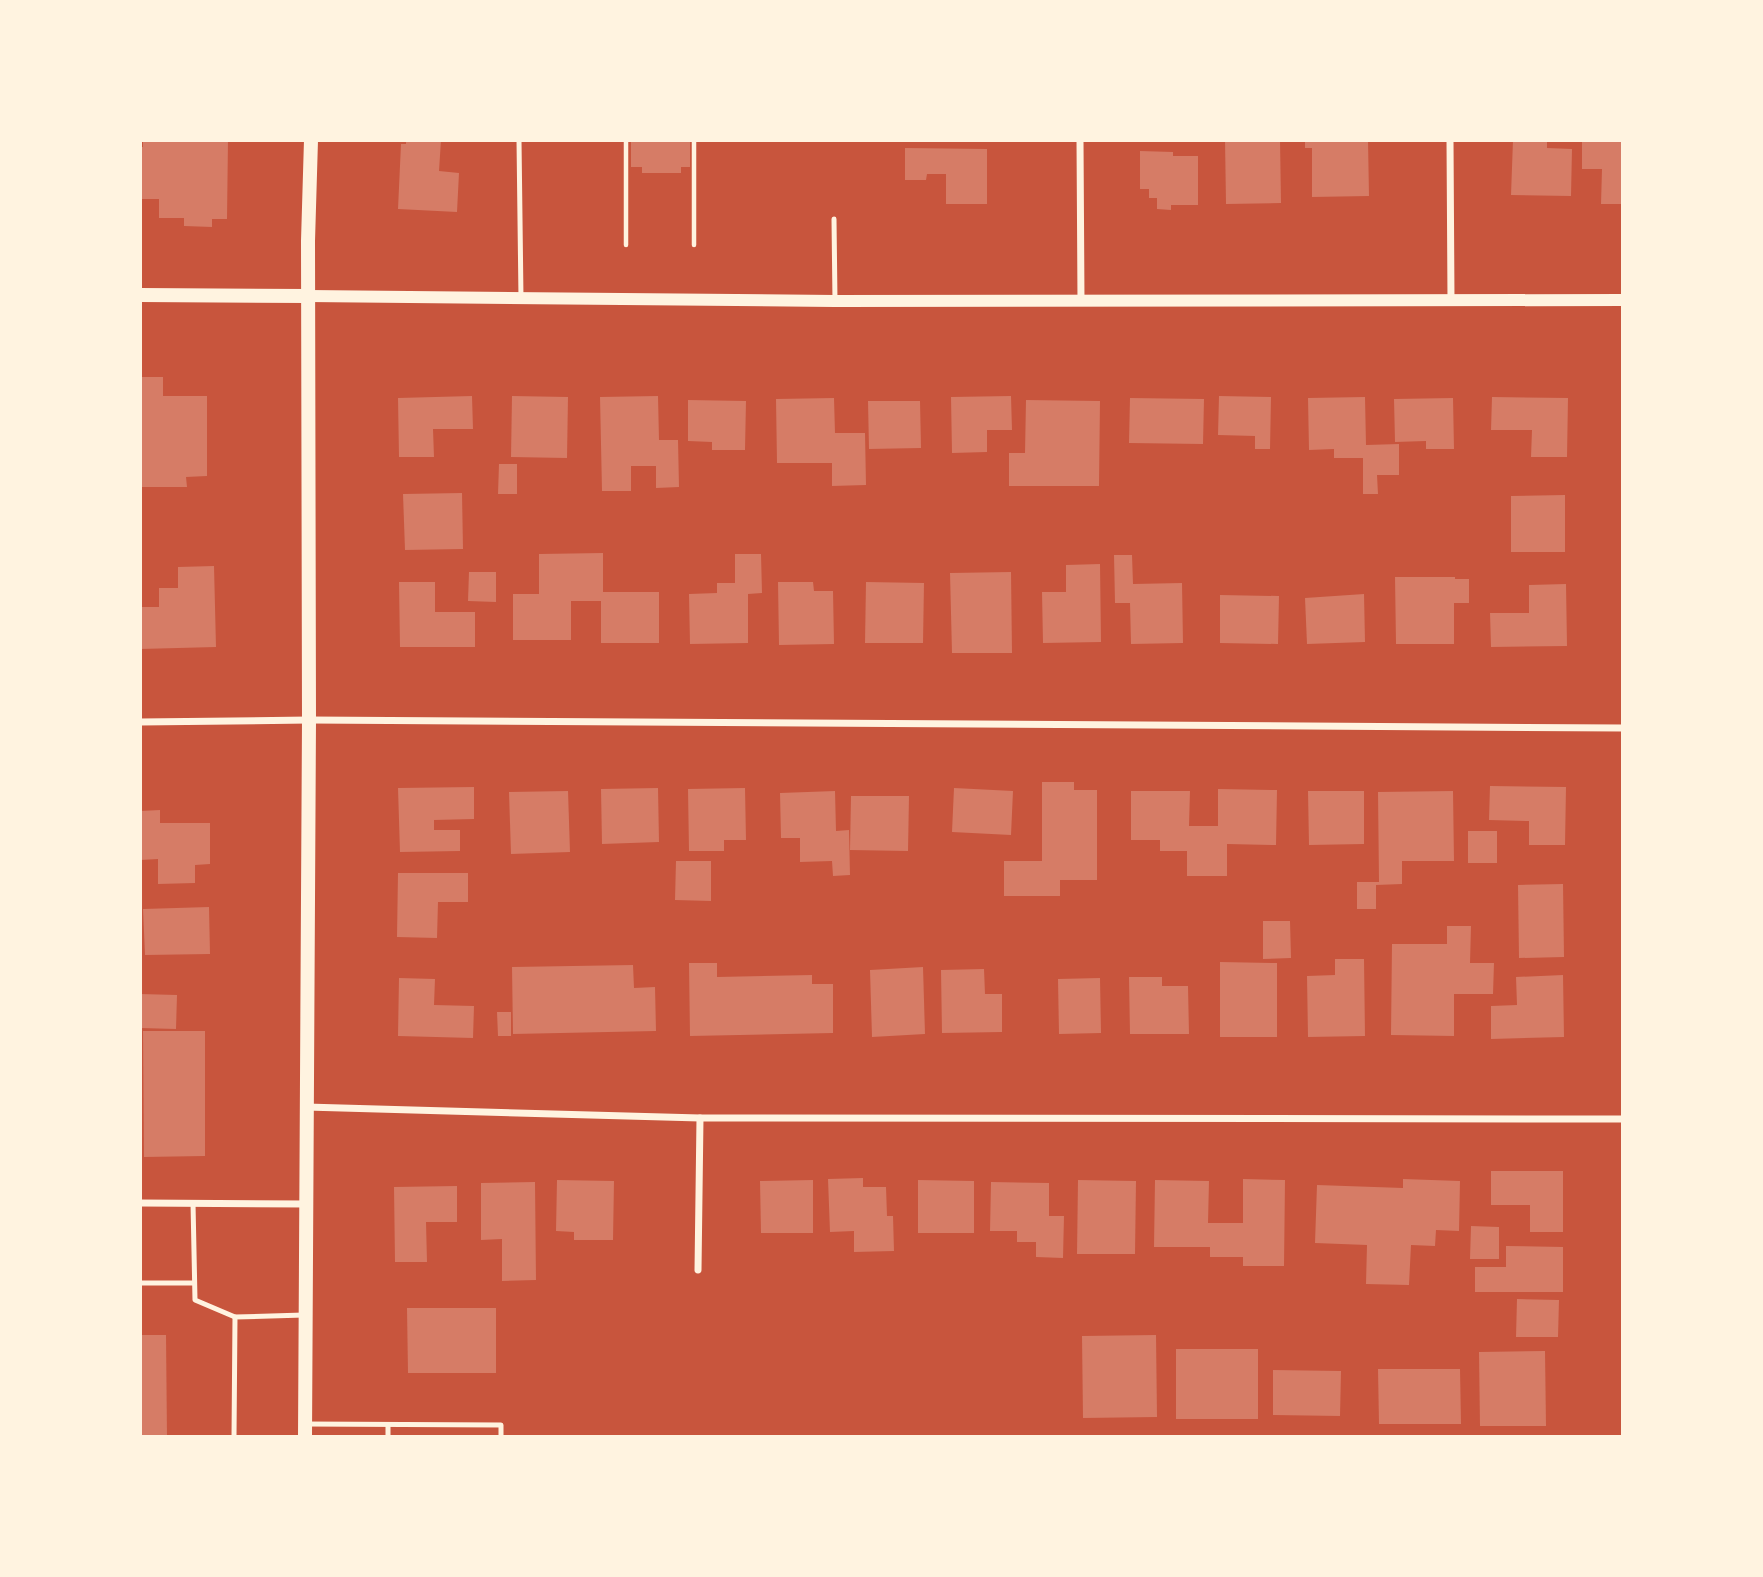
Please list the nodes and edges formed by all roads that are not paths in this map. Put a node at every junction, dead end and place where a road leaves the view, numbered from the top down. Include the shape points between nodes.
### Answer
1 (311, 140) edge
2 (519, 140) edge
3 (1080, 140) edge
4 (1450, 140) edge
5 (834, 219) dead end
6 (140, 295) edge
7 (309, 296) junction
8 (521, 299) junction
9 (1451, 300) junction
10 (1623, 300) edge
11 (835, 301) junction
12 (1081, 301) junction
13 (309, 720) junction
14 (140, 722) edge
15 (1623, 728) edge
16 (305, 1107) junction
17 (700, 1118) junction
18 (1623, 1119) edge
19 (140, 1203) edge
20 (193, 1203) junction
21 (306, 1204) junction
22 (698, 1270) dead end
23 (140, 1283) edge
24 (194, 1283) junction
25 (306, 1315) junction
26 (234, 1317) junction
27 (388, 1425) junction
28 (305, 1430) edge
29 (233, 1437) edge
30 (388, 1437) edge
31 (500, 1437) edge

1 - 7 main road
2 - 8 lane
3 - 12 street
4 - 9 street
5 - 11 lane
6 - 7 main road
7 - 8 street
7 - 13 main road
8 - 11 street
9 - 10 street
9 - 12 street
11 - 12 street
13 - 14 street
13 - 15 street
13 - 16 main road
16 - 17 street
16 - 21 main road
17 - 18 street
17 - 22 street
19 - 20 street
20 - 21 street
20 - 24 lane
21 - 25 main road
23 - 24 lane
24 - 26 lane via 195,1300
25 - 26 lane
25 - 28 main road
26 - 29 lane
27 - 28 lane
27 - 30 lane
27 - 31 lane via 501,1425

